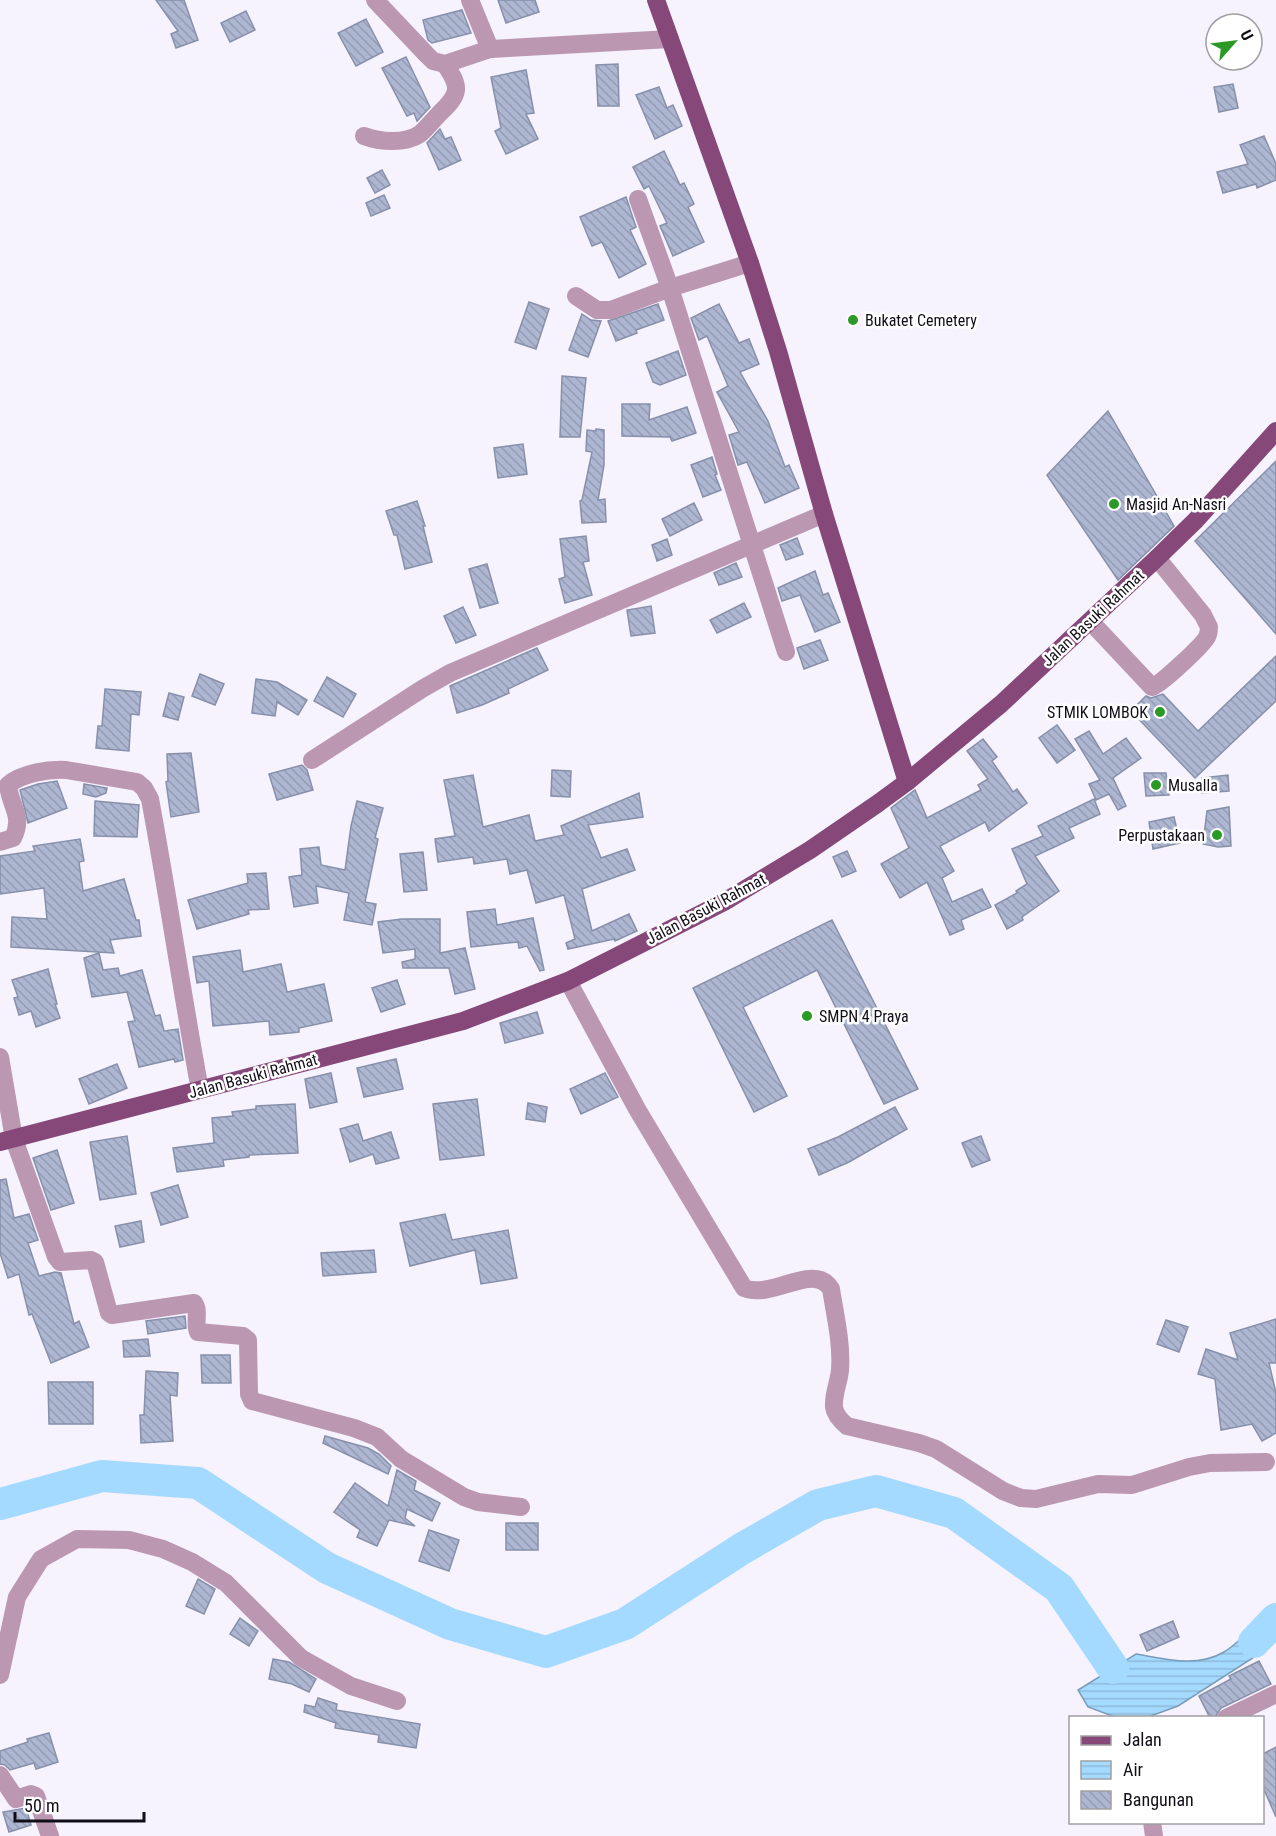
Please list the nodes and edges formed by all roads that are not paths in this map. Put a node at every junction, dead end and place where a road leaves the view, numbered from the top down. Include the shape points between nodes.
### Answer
1 (375, 0) edge
2 (470, 0) edge
3 (656, 0) edge
4 (670, 39) junction
5 (490, 49) junction
6 (445, 64) junction
7 (364, 136) dead end
8 (638, 199) dead end
9 (750, 263) junction
10 (670, 288) junction
11 (576, 296) dead end
12 (1276, 431) edge
13 (824, 514) junction
14 (750, 546) junction
15 (1157, 558) junction
16 (1090, 621) junction
17 (786, 652) dead end
18 (312, 760) dead end
19 (907, 782) junction
20 (0, 842) edge
21 (568, 981) junction
22 (0, 1057) edge
23 (200, 1090) junction
24 (7, 1141) edge
25 (1266, 1462) dead end
26 (521, 1507) dead end
27 (0, 1675) edge
28 (1276, 1694) edge
29 (397, 1701) dead end
30 (1230, 1716) edge
31 (0, 1775) edge
32 (50, 1836) edge

1 - 6 street via 427,56
2 - 5 street
3 - 4 main road
4 - 5 street
4 - 9 main road
5 - 6 street
6 - 7 street via 455,94 421,133 380,141
8 - 10 street
9 - 10 street
9 - 13 main road
10 - 11 street via 607,310 597,310
10 - 14 street
12 - 15 main road, Jalan Basuki Rahmat
13 - 14 street
13 - 19 main road
14 - 17 street
14 - 18 street via 450,673
15 - 16 main road, Jalan Basuki Rahmat
15 - 16 street via 1209,627 1205,639 1176,668 1152,687
16 - 19 main road, Jalan Basuki Rahmat via 1019,688
19 - 21 main road, Jalan Basuki Rahmat via 810,850 724,902
20 - 23 street via 13,838 18,828 8,785 19,778 66,770 137,782 144,788 150,799 163,868
21 - 23 main road, Jalan Basuki Rahmat via 463,1021
21 - 25 street via 637,1109 744,1288 764,1292 810,1278 827,1282 839,1346 834,1409 847,1426 936,1449 1021,1498 1036,1499 1098,1484 1132,1485 1210,1463
22 - 24 street
23 - 24 main road, Jalan Basuki Rahmat
24 - 26 street via 57,1260 95,1262 109,1313 194,1303 198,1332 243,1336 248,1340 252,1401 377,1437 407,1463 464,1497 478,1503
27 - 29 street via 17,1597 41,1559 77,1539 129,1540 192,1562 226,1583 301,1658 351,1686
28 - 30 street
31 - 32 street via 16,1799 36,1796

